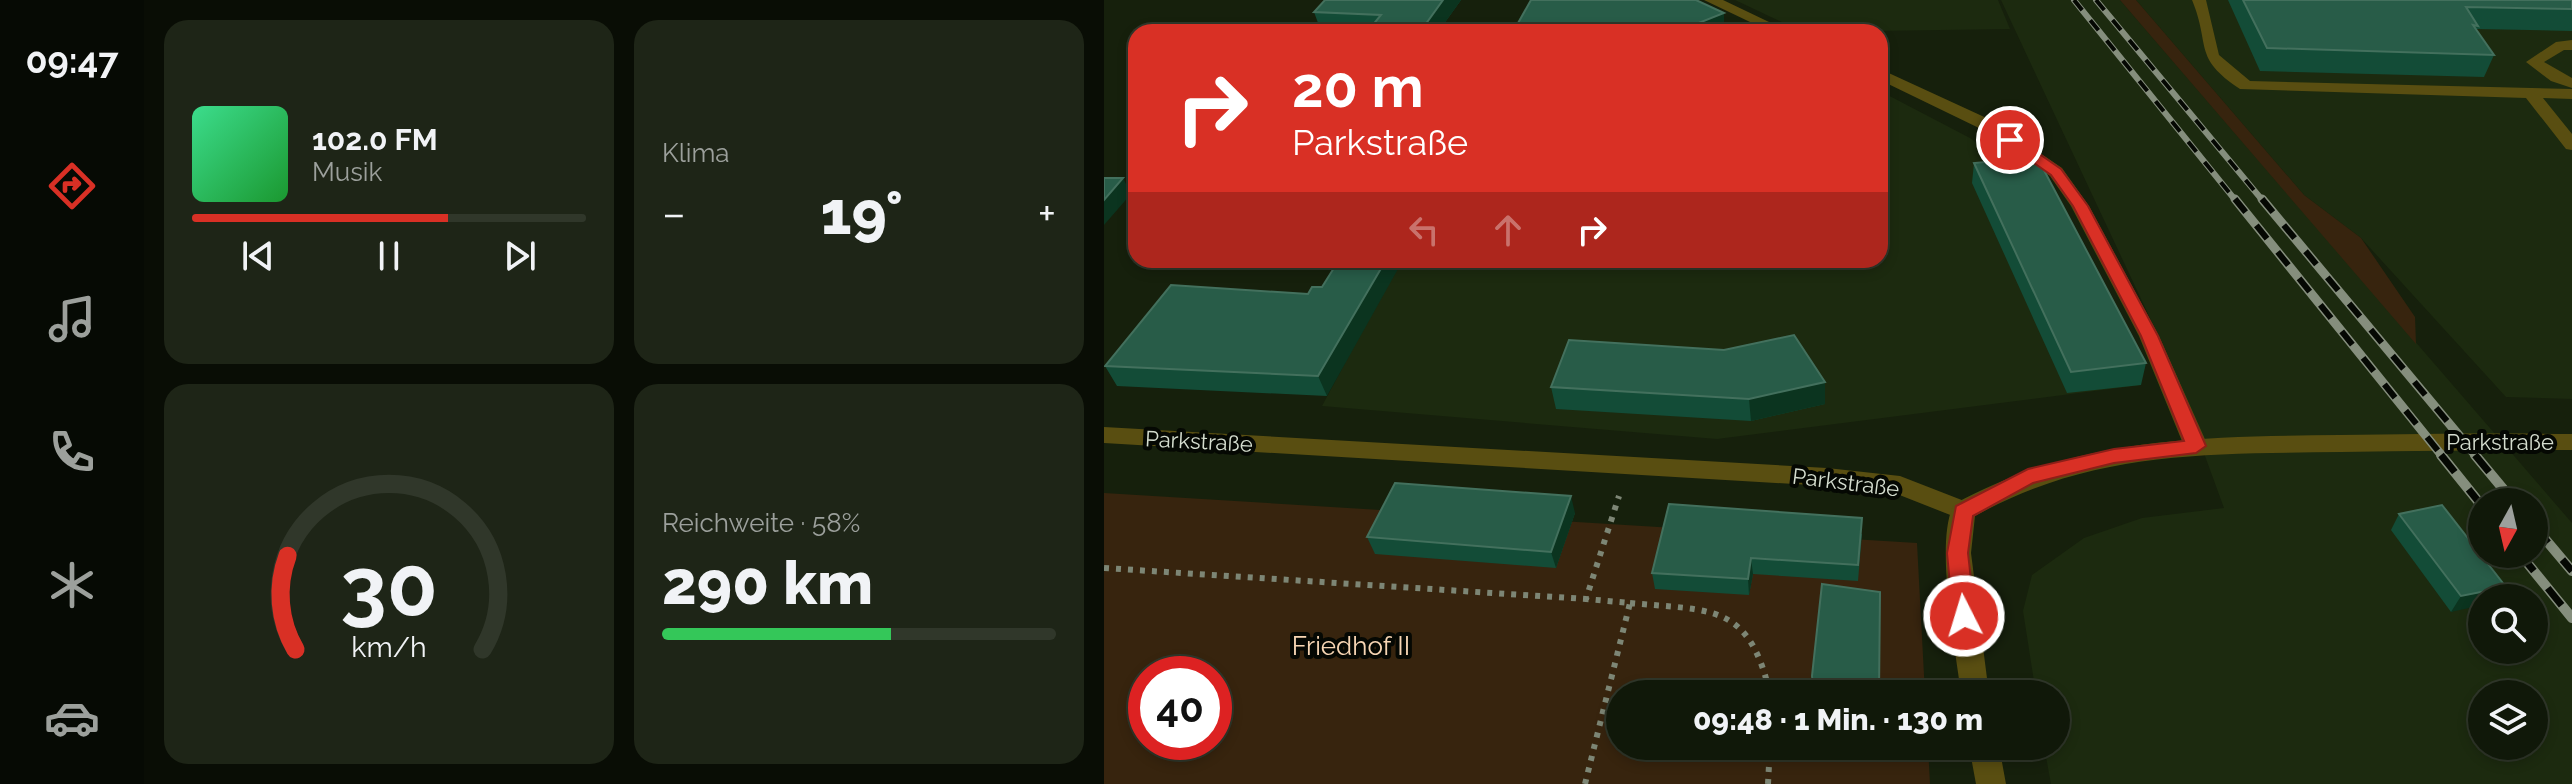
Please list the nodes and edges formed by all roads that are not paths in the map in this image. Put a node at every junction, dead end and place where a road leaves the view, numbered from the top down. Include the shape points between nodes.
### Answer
1 (1711, 0) edge
2 (2199, 0) edge
3 (1765, 24) edge
4 (2572, 45) edge
5 (1888, 78) edge
6 (2572, 83) edge
7 (2531, 93) junction
8 (2572, 94) edge
9 (2572, 145) edge
10 (1104, 435) edge
11 (2572, 442) edge
12 (2196, 446) junction
13 (1963, 511) junction
14 (1973, 680) edge
15 (1987, 760) edge
16 (1991, 784) edge

1 - 3 street
2 - 7 street via 2206,14 2207,47 2219,70 2246,86
4 - 6 street via 2561,45 2534,62
5 - 12 street via 1987,125 2056,172 2080,206 2149,336
7 - 8 street
7 - 9 street
10 - 13 street, Parkstraße via 1900,485
11 - 12 street, Parkstraße
12 - 13 street, Parkstraße via 2114,456 2028,477
13 - 14 street via 1958,553
15 - 16 street

